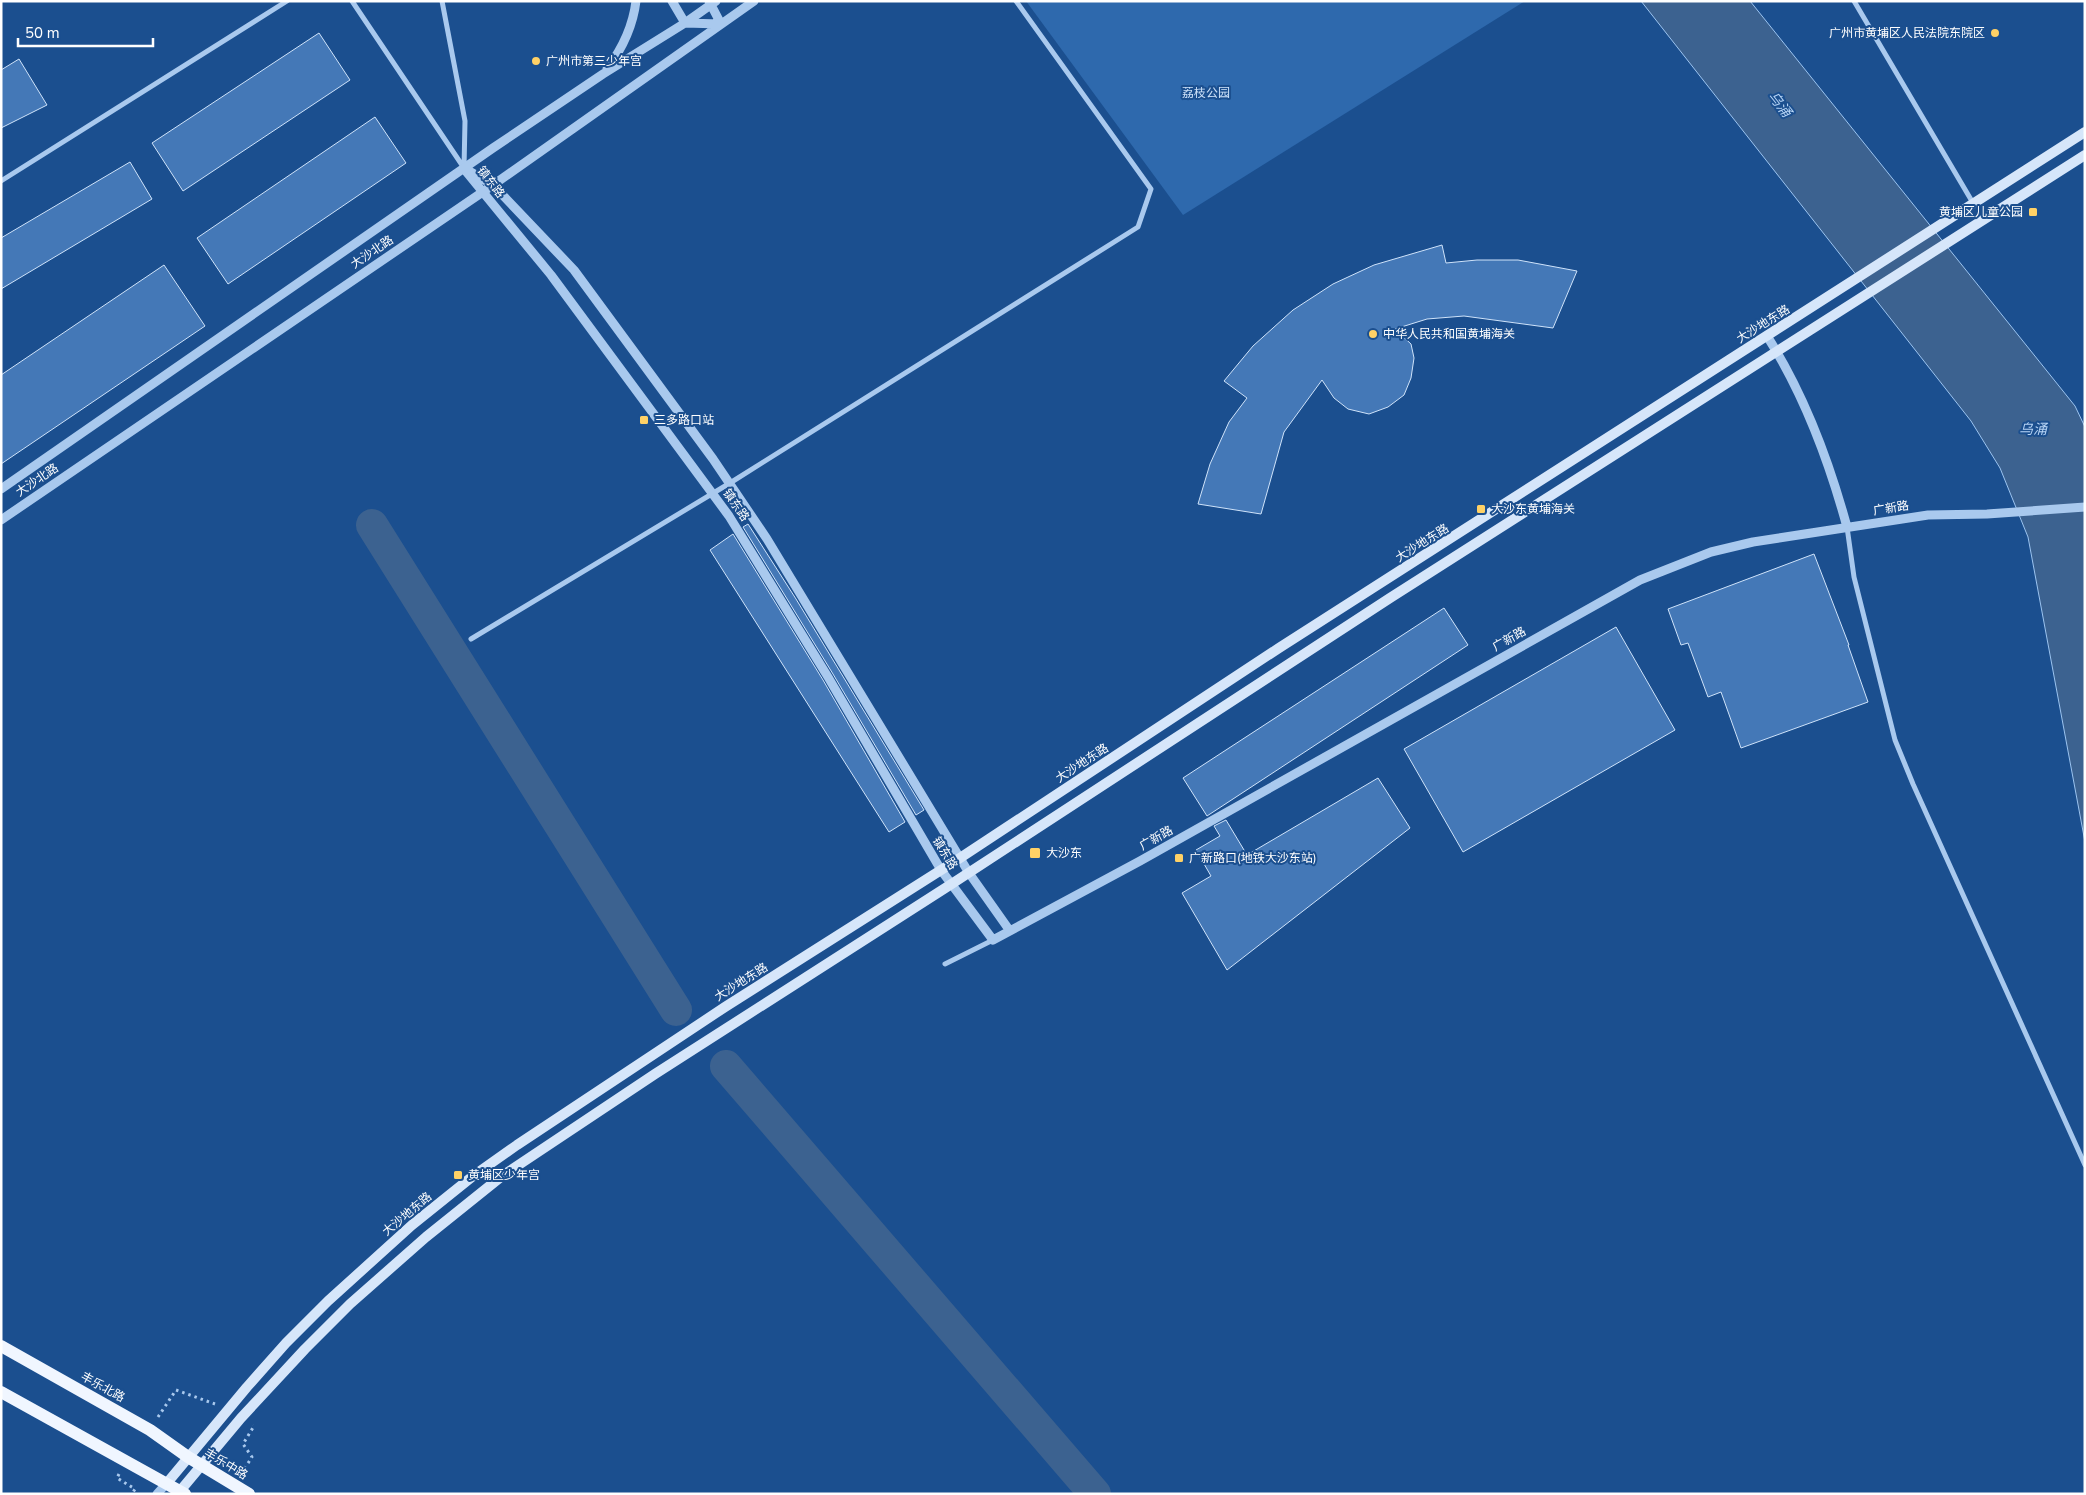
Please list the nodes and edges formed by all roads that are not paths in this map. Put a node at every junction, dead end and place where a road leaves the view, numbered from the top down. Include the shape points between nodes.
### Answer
1 (287, 1) edge
2 (352, 1) edge
3 (442, 1) edge
4 (636, 1) edge
5 (672, 1) edge
6 (754, 1) edge
7 (1016, 1) edge
8 (1854, 1) edge
9 (712, 2) edge
10 (685, 23) junction
11 (721, 24) junction
12 (603, 74) junction
13 (2085, 132) edge
14 (2085, 155) edge
15 (464, 169) junction
16 (1, 180) edge
17 (493, 185) junction
18 (482, 192) junction
19 (1974, 204) junction
20 (1767, 336) junction
21 (1777, 352) junction
22 (730, 483) junction
23 (1, 489) edge
24 (713, 494) junction
25 (2085, 507) edge
26 (1, 520) edge
27 (1847, 527) junction
28 (471, 639) dead end
29 (960, 858) junction
30 (941, 870) junction
31 (969, 873) junction
32 (950, 885) junction
33 (1010, 931) junction
34 (993, 940) junction
35 (946, 964) dead end
36 (2085, 1165) edge
37 (1, 1346) edge
38 (1, 1392) edge
39 (188, 1457) junction
40 (203, 1465) junction
41 (167, 1483) junction
42 (181, 1493) edge
43 (157, 1494) edge
44 (249, 1494) edge

1 - 16 street
2 - 15 street
3 - 15 street via 465,121
4 - 12 street via 628,34
5 - 10 street
6 - 11 street, 大沙北路
7 - 22 street via 1150,189 1138,227
8 - 19 street
9 - 10 street, 大沙北路
9 - 11 street
10 - 11 street
10 - 12 street, 大沙北路
11 - 17 street, 大沙北路
12 - 15 street, 大沙北路
13 - 19 main road, 大沙地东路
14 - 21 main road
15 - 17 street, 镇东路
15 - 18 street, 镇东路
15 - 23 street, 大沙北路
17 - 18 street, 大沙北路
17 - 22 street, 镇东路 via 574,270
18 - 24 street, 镇东路 via 551,275
18 - 26 street, 大沙北路
19 - 20 main road, 大沙地东路
20 - 21 street
20 - 29 main road, 大沙地东路 via 1279,648
21 - 27 street via 1833,476
21 - 31 main road via 1390,598
22 - 24 street
22 - 29 street, 镇东路 via 767,538
24 - 28 street
24 - 30 street, 镇东路 via 764,571
25 - 27 street, 广新路 via 1928,515
27 - 33 street, 广新路 via 1711,552 1640,580
27 - 36 street via 1854,577 1895,740
29 - 30 main road, 大沙地东路
29 - 31 street, 镇东路
30 - 32 street, 镇东路
30 - 39 main road, 大沙地东路 via 717,1012 473,1176 412,1225 321,1308 286,1343
31 - 32 main road
31 - 33 street, 镇东路
32 - 34 street, 镇东路
32 - 40 main road via 502,1176 350,1304 241,1418
33 - 34 street, 广新路
34 - 35 street
37 - 39 main road, 丰乐北路 via 150,1430
38 - 41 main road
39 - 40 main road, 丰乐中路
39 - 41 main road, 大沙地东路
40 - 42 main road
40 - 44 main road, 丰乐中路
41 - 42 main road
41 - 43 street, 大沙地东路

